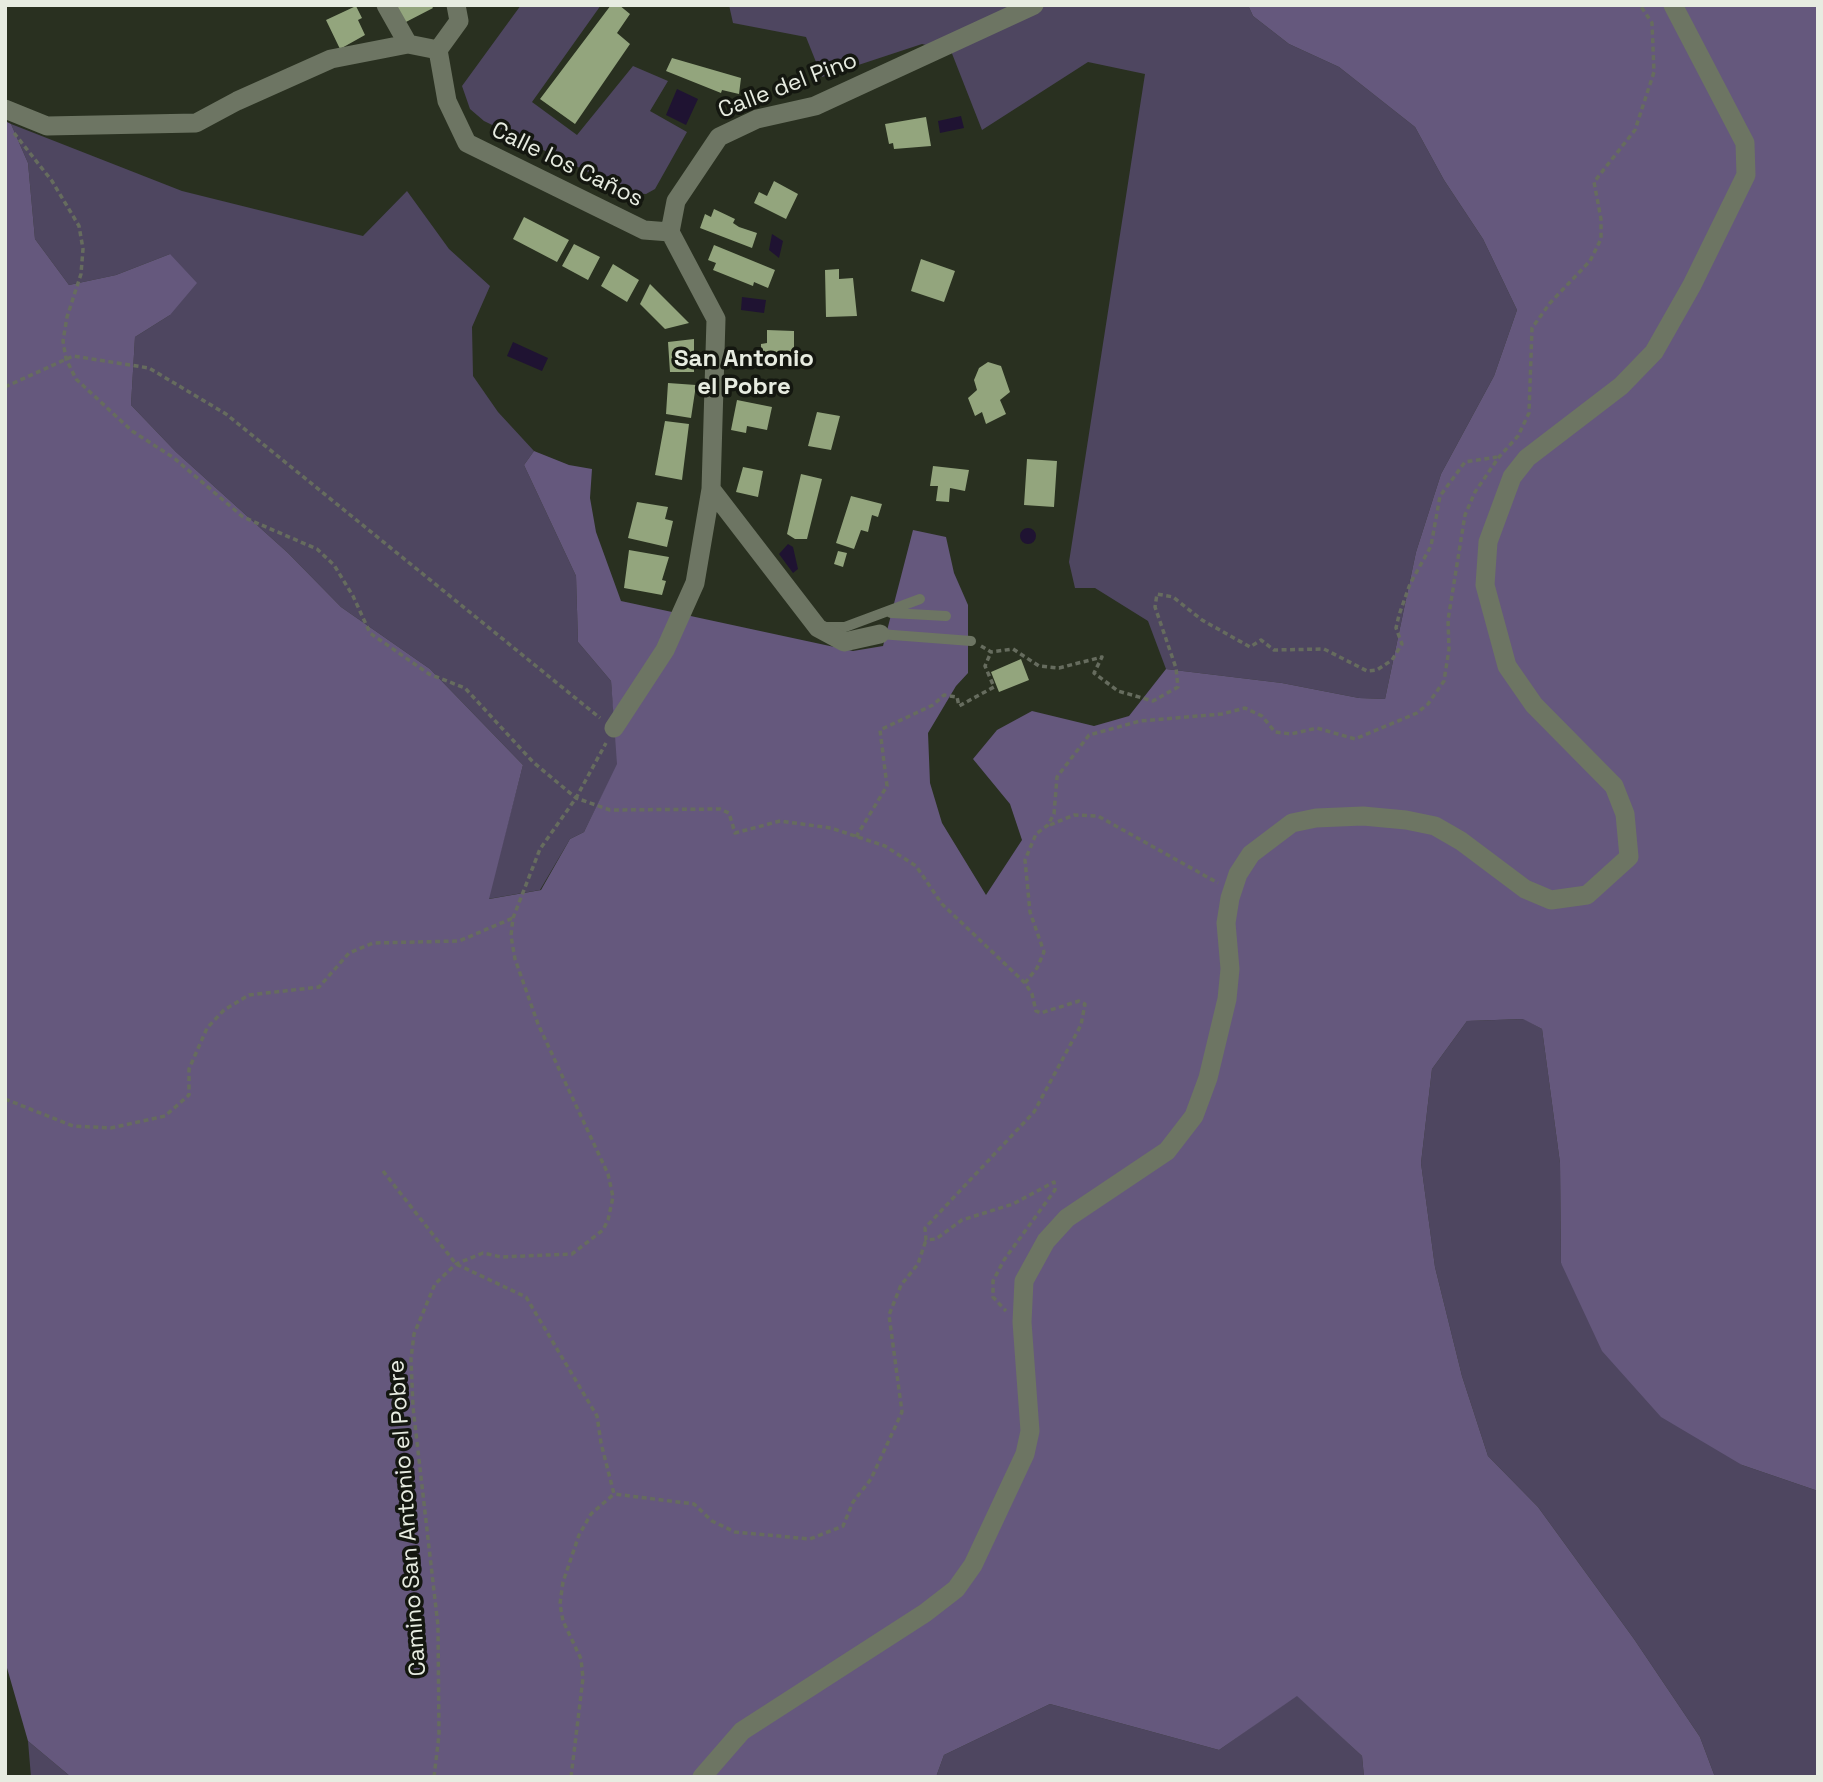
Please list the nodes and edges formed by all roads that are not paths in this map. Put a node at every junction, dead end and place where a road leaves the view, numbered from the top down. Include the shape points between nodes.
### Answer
1 (386, 5) edge
2 (456, 5) edge
3 (1034, 5) edge
4 (1673, 5) edge
5 (408, 44) junction
6 (438, 50) junction
7 (5, 109) edge
8 (670, 232) junction
9 (711, 489) junction
10 (920, 599) dead end
11 (888, 612) junction
12 (946, 616) dead end
13 (818, 628) junction
14 (880, 634) joint
15 (971, 640) road end
16 (614, 728) road end
17 (702, 1777) edge

1 - 5 street
2 - 6 street via 459,21
3 - 8 street, Calle del Pino via 814,106 757,119 719,137 676,201
4 - 17 street via 1745,143 1746,175 1654,352 1621,386 1527,458 1512,477 1488,542 1485,585 1507,666 1534,705 1614,786 1625,814 1629,857 1587,895 1551,900 1525,889 1435,826 1363,816 1317,818 1292,823 1251,853 1233,890 1226,923 1227,999 1195,1116 1167,1151 1067,1218 1046,1241 1024,1281 1022,1322 1030,1431 1025,1454 973,1565 956,1589 926,1613 742,1731
5 - 6 street
5 - 7 street via 331,59 196,124 47,127
6 - 8 street, Calle los Caños via 447,101 467,144 644,230
8 - 9 street via 716,319
9 - 13 street
9 - 16 street via 695,583 665,650
10 - 11 lane
11 - 12 lane
11 - 13 lane via 845,627
13 - 14 street via 844,642
14 - 15 lane

